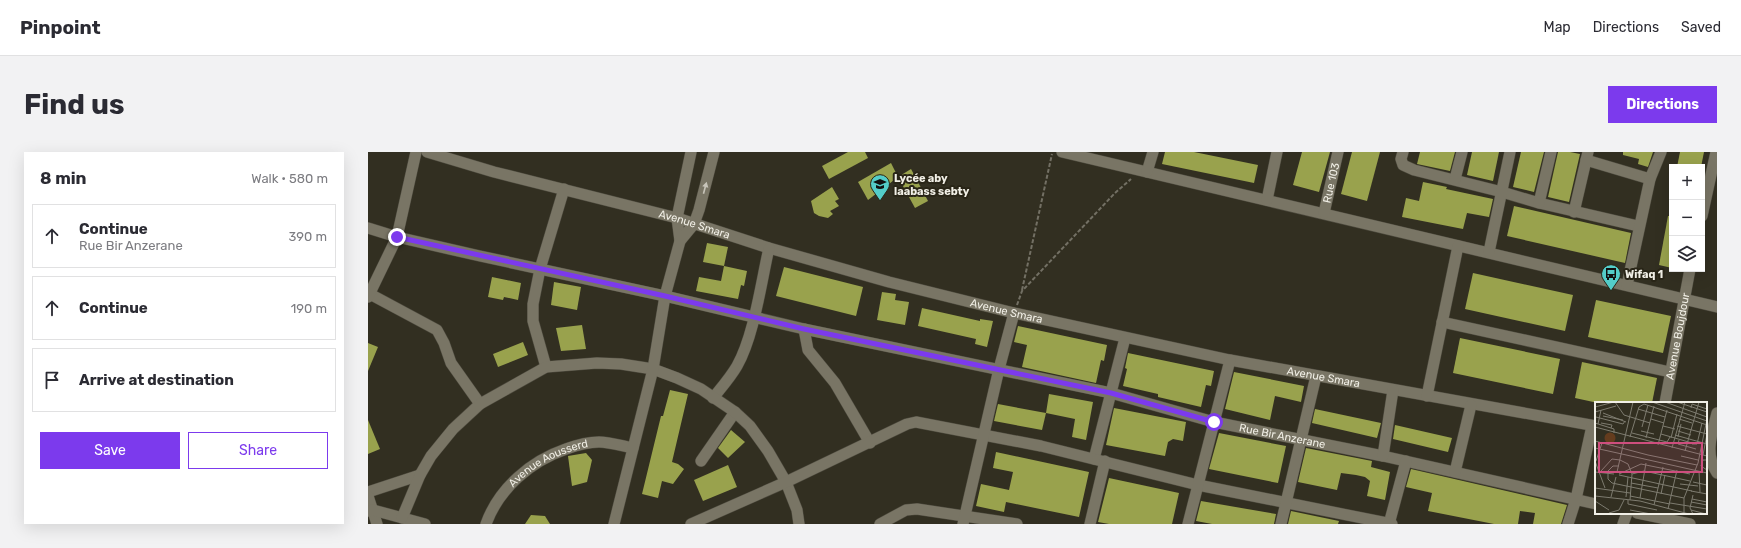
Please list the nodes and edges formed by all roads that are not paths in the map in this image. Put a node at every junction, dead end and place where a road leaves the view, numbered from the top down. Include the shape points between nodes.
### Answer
1 (416, 152) edge
2 (427, 152) edge
3 (691, 152) edge
4 (714, 152) edge
5 (1062, 152) edge
6 (1153, 152) edge
7 (1277, 152) edge
8 (1338, 152) edge
9 (1403, 152) edge
10 (1462, 152) edge
11 (1510, 152) edge
12 (1551, 152) edge
13 (1661, 152) edge
14 (1716, 152) edge
15 (1587, 156) edge
16 (1147, 172) junction
17 (1455, 179) junction
18 (1650, 179) junction
19 (564, 188) junction
20 (1502, 192) junction
21 (1267, 200) junction
22 (1705, 202) edge
23 (1539, 203) junction
24 (1574, 212) junction
25 (1324, 213) junction
26 (677, 218) junction
27 (694, 224) junction
28 (1638, 226) junction
29 (368, 228) edge
30 (397, 237) junction
31 (680, 241) junction
32 (1458, 246) junction
33 (769, 248) junction
34 (1489, 252) junction
35 (540, 269) junction
36 (1689, 272) edge
37 (1627, 285) junction
38 (369, 296) edge
39 (665, 296) junction
40 (1684, 299) junction
41 (1717, 307) edge
42 (1014, 313) junction
43 (753, 317) junction
44 (1442, 322) junction
45 (804, 329) junction
46 (1125, 338) junction
47 (1230, 360) junction
48 (546, 367) junction
49 (653, 369) junction
50 (999, 370) junction
51 (1670, 372) junction
52 (1316, 376) junction
53 (1393, 390) junction
54 (1111, 393) junction
55 (1427, 396) junction
56 (713, 398) junction
57 (1664, 402) edge
58 (480, 404) junction
59 (1471, 405) junction
60 (735, 412) junction
61 (1716, 420) edge
62 (1214, 422) junction
63 (1594, 426) edge
64 (984, 434) junction
65 (1302, 439) junction
66 (870, 443) junction
67 (633, 448) junction
68 (1383, 456) junction
69 (1094, 459) junction
70 (701, 461) dead end
71 (1105, 461) junction
72 (1406, 461) junction
73 (1455, 472) junction
74 (1717, 472) edge
75 (420, 474) junction
76 (786, 482) junction
77 (1198, 485) junction
78 (368, 492) edge
79 (368, 496) edge
80 (1576, 499) junction
81 (1286, 502) junction
82 (1595, 504) edge
83 (370, 510) edge
84 (1333, 513) junction
85 (1627, 514) edge
86 (1641, 514) edge
87 (402, 518) junction
88 (964, 520) edge
89 (1679, 523) edge
90 (377, 524) edge
91 (425, 524) edge
92 (486, 524) edge
93 (614, 524) edge
94 (691, 524) edge
95 (799, 524) edge
96 (880, 524) edge
97 (1017, 524) edge
98 (1090, 524) edge
99 (1188, 524) edge
100 (1281, 524) edge
101 (1331, 524) edge
102 (1390, 524) edge
103 (1568, 524) edge
104 (1623, 524) edge
105 (1690, 524) edge

1 - 30 street
2 - 19 street, Avenue Smara via 494,172
3 - 26 street
27 -> 4 street
5 - 16 street
6 - 16 street
7 - 21 street
8 - 25 street, Rue 103
9 - 17 street via 1401,159 1403,165 1408,168
10 - 17 street
11 - 20 street
12 - 23 street
13 - 18 street
14 - 22 street
15 - 18 street
15 - 24 street
16 - 21 street
17 - 20 street
18 - 28 street
19 - 26 street, Avenue Smara
19 - 35 street
20 - 23 street
20 - 34 street
21 - 25 street
23 - 24 street
24 - 28 street
25 - 32 street
26 - 27 street, Avenue Smara
26 - 31 street
27 - 31 street
27 - 33 street, Avenue Smara
28 - 37 street
29 - 30 street, Rue Bir Anzerane
30 - 35 street, Rue Bir Anzerane
30 - 38 street
31 - 39 street
32 - 34 street
32 - 44 street
33 - 42 street, Avenue Smara via 889,282
33 - 43 street
34 - 37 street
35 - 39 street, Rue Bir Anzerane
35 - 48 street via 532,312
36 - 40 street, Avenue Boujdour
37 - 40 street
38 - 58 street via 437,330 451,363
39 - 43 street, Rue Bir Anzerane
39 - 49 street
40 - 41 street
40 - 51 street, Avenue Boujdour
42 - 46 street, Avenue Smara
42 - 50 street
43 - 45 street, Rue Bir Anzerane
43 - 56 street via 737,367
44 - 51 street
44 - 55 street
45 - 50 street, Rue Bir Anzerane
45 - 66 street via 808,350 835,383
46 - 47 street, Avenue Smara
46 - 54 street
47 - 52 street, Avenue Smara
47 - 62 street
48 - 49 street via 597,363
48 - 58 street
49 - 56 street via 701,389
49 - 67 street
50 - 54 street, Rue Bir Anzerane
50 - 64 street
51 - 57 street, Avenue Boujdour
52 - 53 street, Avenue Smara
52 - 65 street
53 - 55 street, Avenue Smara
53 - 68 street
54 - 62 street, Rue Bir Anzerane
54 - 69 street
55 - 59 street, Avenue Smara
56 - 60 street
58 - 75 street via 453,429
59 - 63 street, Avenue Smara
59 - 73 street
60 - 70 street
60 - 76 street via 750,426
61 - 74 street via 1710,455
62 - 65 street, Rue Bir Anzerane
62 - 77 street
63 - 80 street
64 - 66 street via 916,422 906,424
64 - 69 street
64 - 88 street
65 - 68 street, Rue Bir Anzerane
65 - 81 street
66 - 76 street
67 - 92 street, Avenue Aousserd via 599,442 579,444 535,462 516,478
67 - 93 street
68 - 72 street, Rue Bir Anzerane
69 - 71 street
71 - 77 street
71 - 98 street
72 - 73 street, Rue Bir Anzerane
72 - 102 street
73 - 80 street, Rue Bir Anzerane
75 - 78 street
75 - 87 street
76 - 94 street
76 - 95 street
77 - 81 street
77 - 99 street
79 - 83 street
80 - 82 street, Rue Bir Anzerane
80 - 103 street
81 - 84 street
81 - 100 street
83 - 87 street
83 - 90 street
84 - 101 street
84 - 102 street
85 - 104 street
86 - 89 street
87 - 91 street
88 - 96 street via 917,509 906,510
88 - 97 street
89 - 105 street

